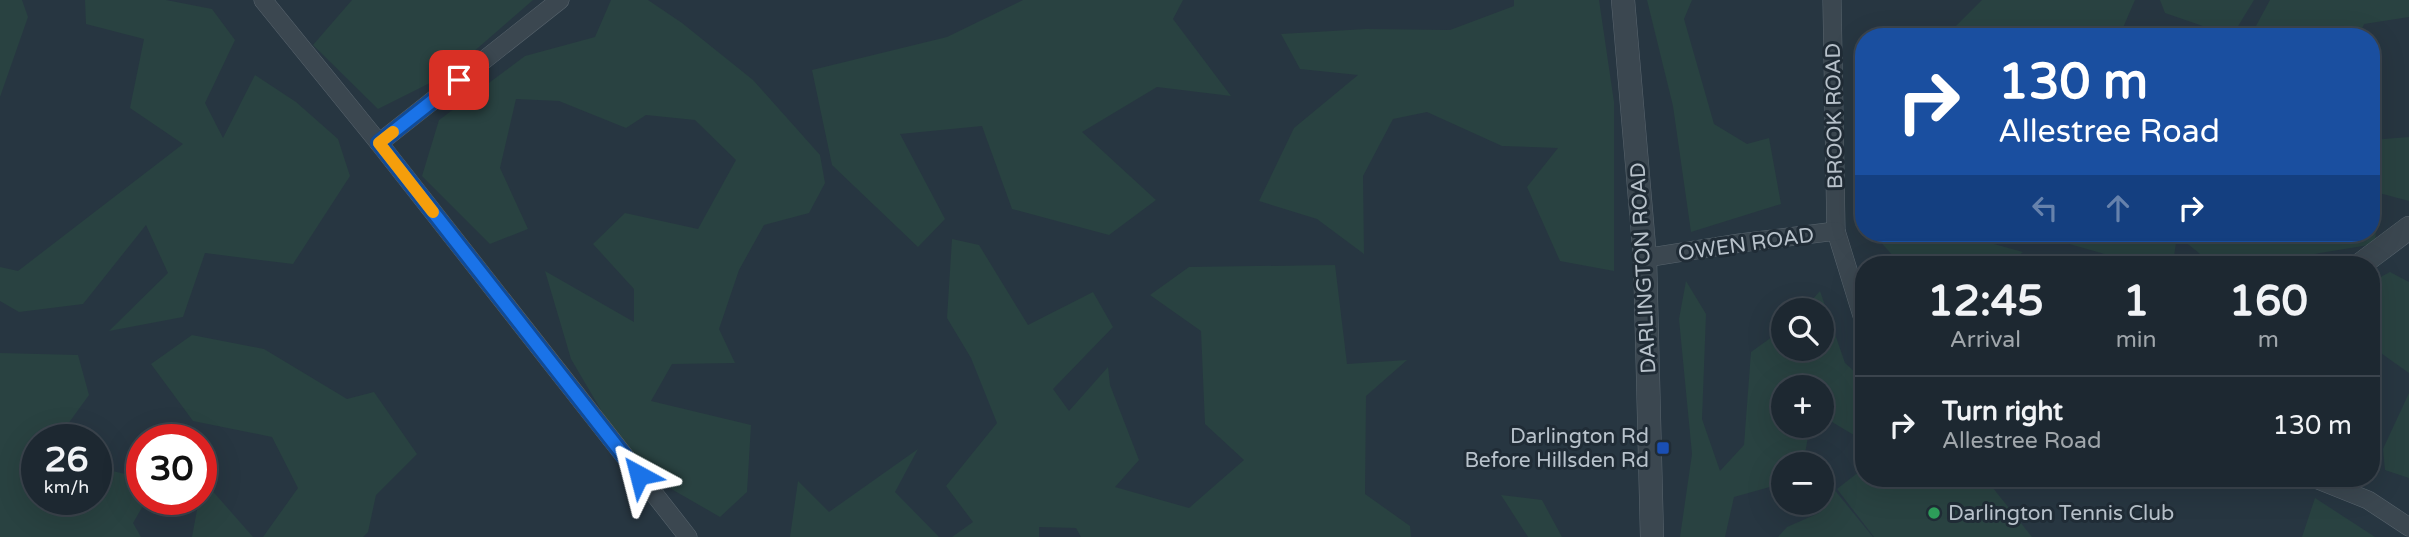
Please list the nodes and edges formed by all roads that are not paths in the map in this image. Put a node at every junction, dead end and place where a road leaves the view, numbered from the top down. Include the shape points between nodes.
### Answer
1 (263, 0) edge
2 (560, 0) edge
3 (1623, 0) edge
4 (1832, 0) edge
5 (379, 143) junction
6 (2409, 228) edge
7 (1836, 231) junction
8 (2372, 256) edge
9 (1646, 258) junction
10 (1855, 293) edge
11 (2336, 487) edge
12 (2409, 527) edge
13 (688, 537) edge
14 (1652, 537) edge

1 - 5 street
2 - 5 street
3 - 9 street, DARLINGTON ROAD
4 - 7 street, BROOK ROAD
5 - 13 street
6 - 8 street
7 - 9 street, OWEN ROAD
7 - 10 street, OWEN ROAD
9 - 14 street, DARLINGTON ROAD
11 - 12 street via 2368,500

